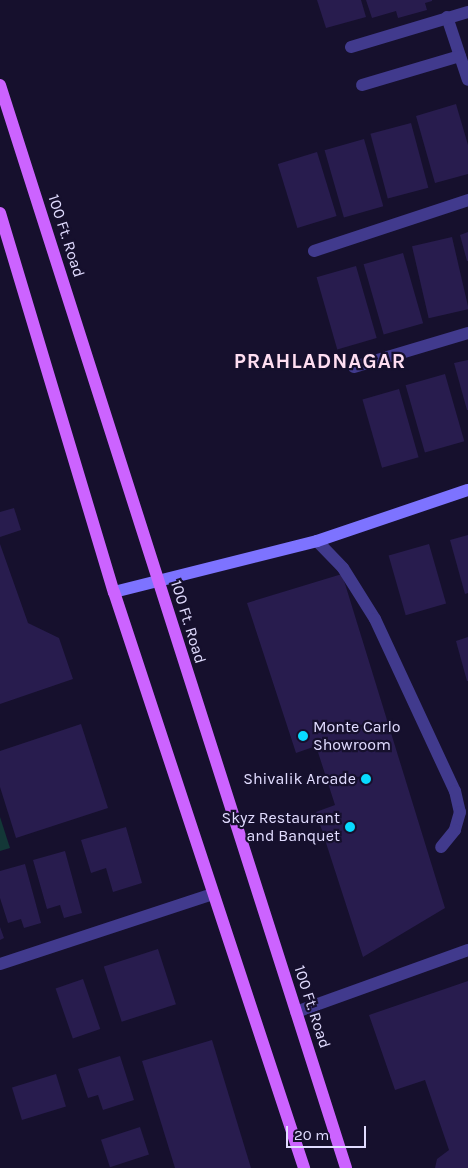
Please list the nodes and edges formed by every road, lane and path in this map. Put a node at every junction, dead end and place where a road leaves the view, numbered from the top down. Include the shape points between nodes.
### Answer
1 (468, 12) edge
2 (447, 18) junction
3 (351, 47) dead end
4 (460, 56) junction
5 (468, 80) edge
6 (0, 85) edge
7 (362, 85) dead end
8 (468, 200) edge
9 (0, 213) edge
10 (314, 250) dead end
11 (468, 333) edge
12 (354, 367) dead end
13 (468, 490) edge
14 (317, 540) junction
15 (159, 582) junction
16 (114, 592) junction
17 (441, 847) dead end
18 (213, 894) junction
19 (468, 950) edge
20 (0, 964) edge
21 (296, 1012) junction
22 (304, 1168) edge
23 (346, 1168) edge

1 - 2 street
2 - 3 street
2 - 4 street
4 - 5 street
4 - 7 street
6 - 15 main road, 100 Ft. Road
8 - 10 street
9 - 16 main road
11 - 12 street
13 - 14 street
14 - 15 street
14 - 17 street via 343,568 375,619 455,791 460,812 455,830
15 - 16 street
15 - 21 main road, 100 Ft. Road
16 - 18 main road
18 - 20 street
18 - 22 main road
19 - 21 street
21 - 23 main road, 100 Ft. Road

